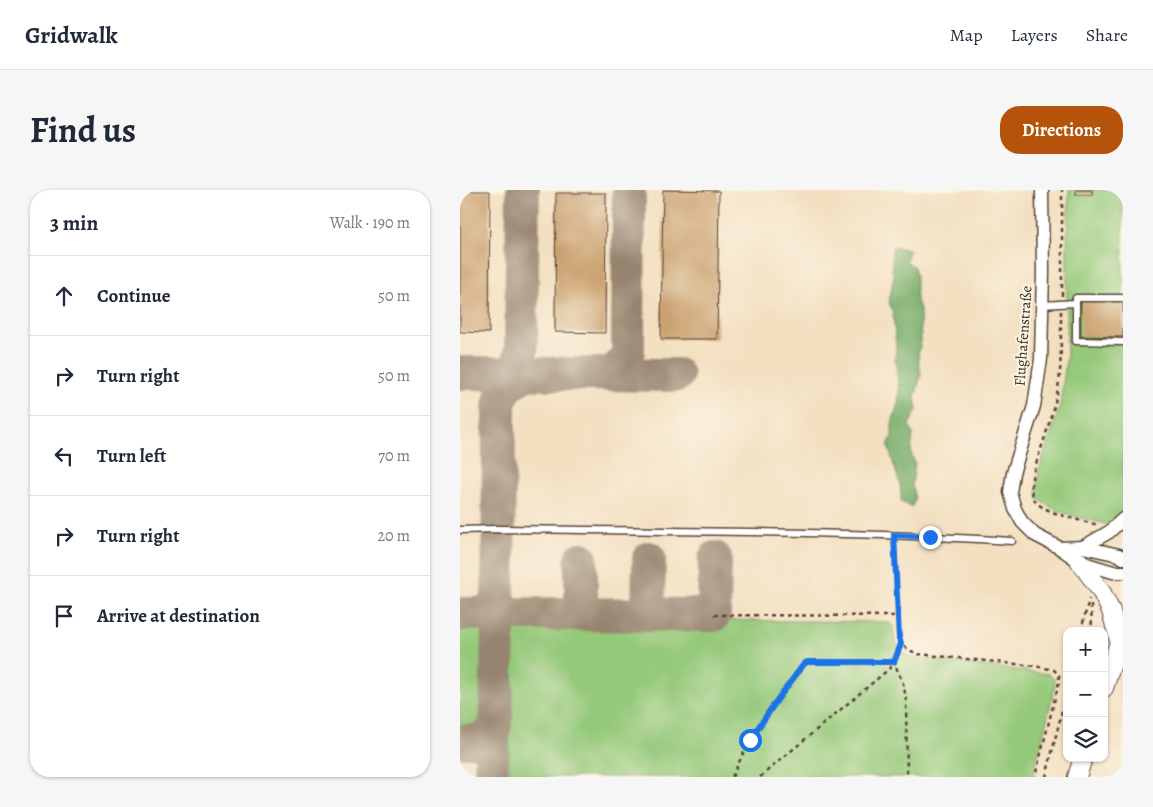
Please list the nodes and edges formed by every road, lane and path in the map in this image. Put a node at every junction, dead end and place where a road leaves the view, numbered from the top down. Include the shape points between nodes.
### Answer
1 (1042, 190) edge
2 (1062, 190) edge
3 (1123, 298) edge
4 (1076, 303) junction
5 (1062, 304) junction
6 (1042, 305) junction
7 (1123, 342) edge
8 (1123, 519) edge
9 (460, 530) edge
10 (1109, 532) junction
11 (894, 535) junction
12 (1012, 542) dead end
13 (1082, 554) junction
14 (1123, 558) edge
15 (1123, 572) edge
16 (1090, 598) dead end
17 (714, 615) dead end
18 (898, 616) junction
19 (1092, 627) edge
20 (1121, 635) edge
21 (901, 644) junction
22 (1123, 658) edge
23 (894, 662) junction
24 (1108, 677) edge
25 (1108, 680) edge
26 (1063, 707) edge
27 (1081, 762) edge
28 (732, 777) edge
29 (760, 777) edge
30 (907, 777) edge
31 (1036, 777) edge
32 (1046, 777) edge
33 (1077, 777) edge

1 - 6 street, Flughafenstraße
2 - 5 path
3 - 4 lane via 1076,298
4 - 5 lane
4 - 7 lane via 1076,341
5 - 6 lane
5 - 10 path via 1060,374 1033,475 1032,492 1036,502 1044,508 1100,526
6 - 13 street, Flughafenstraße via 1041,359 1034,406 1010,492 1022,522 1035,535 1060,548
8 - 10 street
9 - 11 lane
10 - 13 street
11 - 12 lane
11 - 18 path
13 - 14 street, Flughafenstraße via 1119,555
13 - 15 street, Flughafenstraße via 1113,572
13 - 20 main road
16 - 19 path
17 - 18 path
18 - 21 path
20 - 24 main road
21 - 23 path
21 - 31 path via 918,654 1054,670 1059,682
22 - 25 main road
23 - 28 path via 807,662 763,720
23 - 29 path
23 - 30 path via 906,700
26 - 32 path
27 - 33 main road

